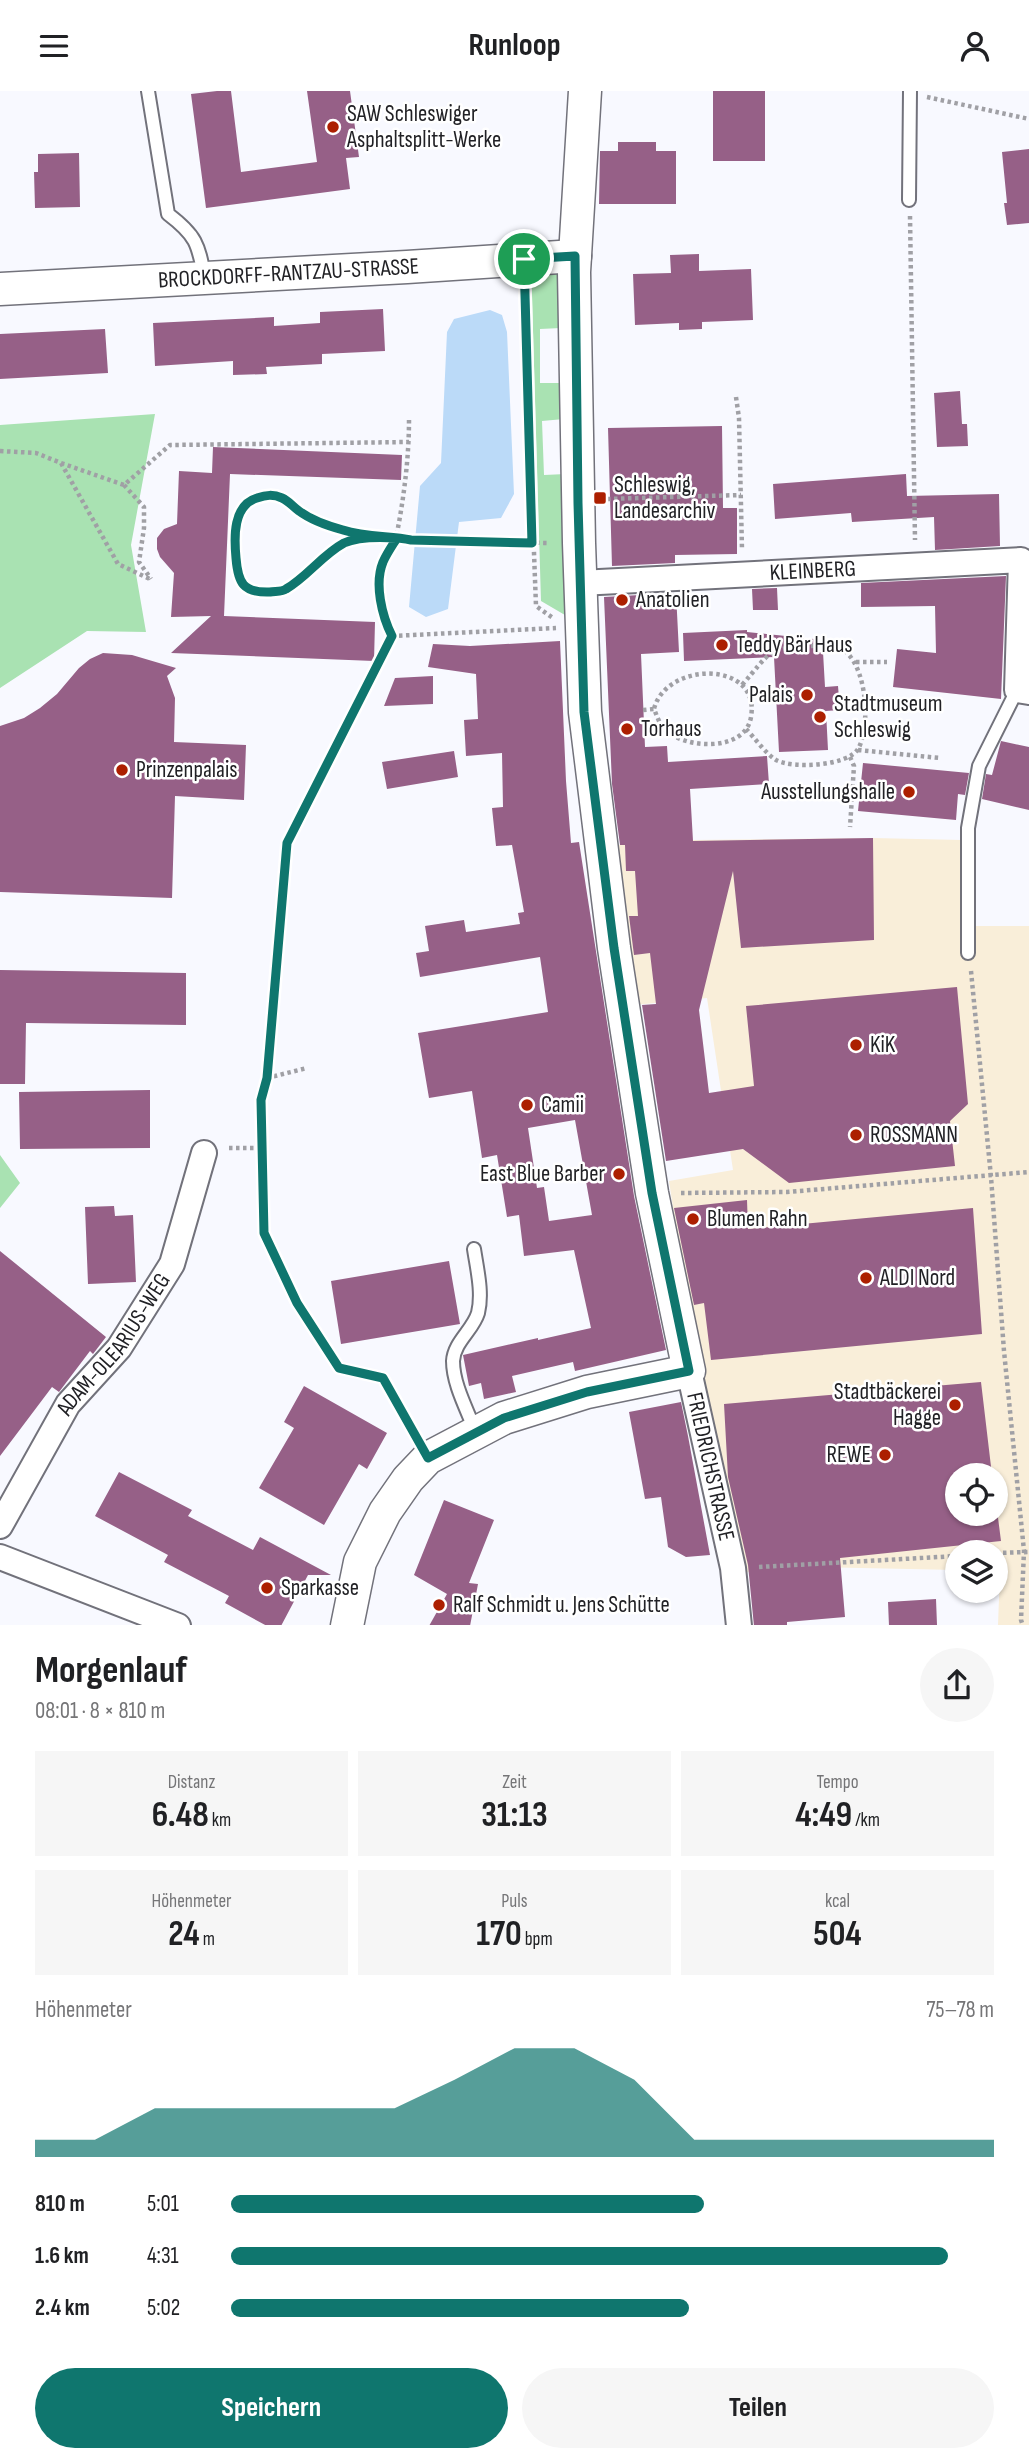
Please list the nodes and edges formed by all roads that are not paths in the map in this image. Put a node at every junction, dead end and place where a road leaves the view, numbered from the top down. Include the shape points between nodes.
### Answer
1 (148, 91) edge
2 (909, 92) edge
3 (585, 95) edge
4 (909, 200) road end
5 (575, 256) junction
6 (205, 279) junction
7 (0, 289) edge
8 (580, 583) junction
9 (1025, 583) edge
10 (1023, 691) edge
11 (968, 953) road end
12 (204, 1153) dead end
13 (474, 1248) dead end
14 (689, 1371) junction
15 (476, 1433) junction
16 (0, 1526) edge
17 (0, 1557) edge
18 (175, 1625) edge
19 (347, 1625) edge
20 (739, 1625) edge

1 - 6 lane via 168,213 199,245
2 - 4 lane
3 - 5 street, FRIEDRICHSTRASSE
5 - 6 street, BROCKDORFF-RANTZAU-STRASSE
5 - 8 street, FRIEDRICHSTRASSE
6 - 7 street, BROCKDORFF-RANTZAU-STRASSE
8 - 9 street, KLEINBERG via 1021,560
8 - 14 street, FRIEDRICHSTRASSE via 584,712 614,948 652,1193
9 - 10 street, KLEINBERG
10 - 11 lane via 979,766 968,828
12 - 16 street, ADAM-OLEARIUS-WEG via 172,1264 119,1348 68,1404
13 - 15 lane via 480,1295 477,1315 453,1361
14 - 15 street via 587,1392 504,1418
14 - 20 street, FRIEDRICHSTRASSE via 733,1568
15 - 19 street via 428,1458 385,1512 360,1562
17 - 18 street

